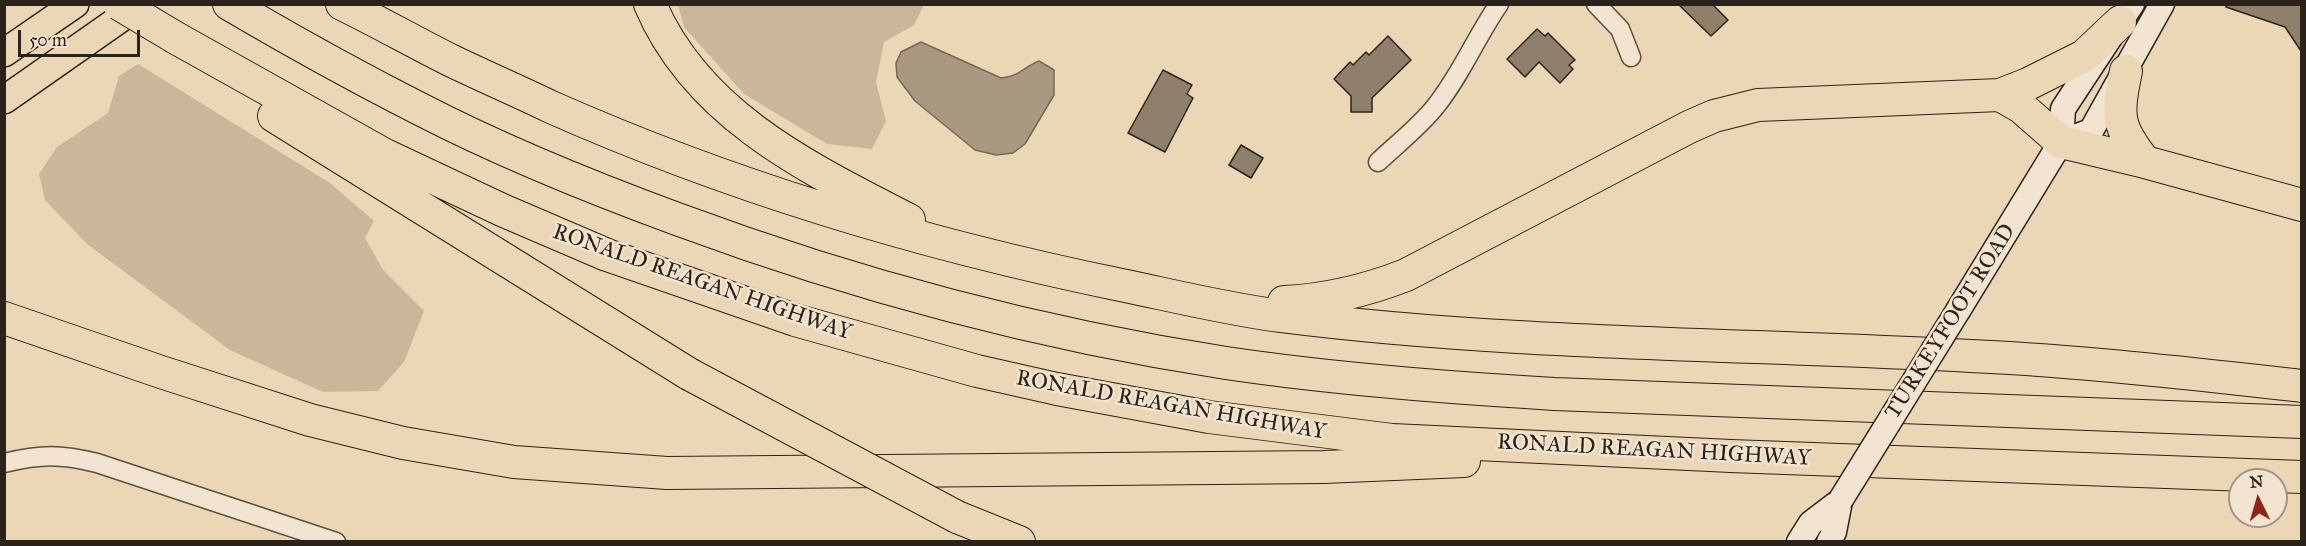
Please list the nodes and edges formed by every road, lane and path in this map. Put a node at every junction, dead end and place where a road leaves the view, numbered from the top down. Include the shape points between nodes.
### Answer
1 (75, 4) edge
2 (119, 4) edge
3 (141, 4) edge
4 (230, 4) edge
5 (342, 4) edge
6 (650, 4) edge
7 (1499, 4) edge
8 (1596, 4) edge
9 (2162, 4) edge
10 (363, 12) edge
11 (2126, 13) edge
12 (176, 38) junction
13 (4, 53) edge
14 (1631, 57) dead end
15 (2126, 71) junction
16 (2000, 95) junction
17 (4, 100) edge
18 (2061, 142) junction
19 (1378, 162) dead end
20 (2145, 162) junction
21 (2301, 205) edge
22 (963, 248) junction
23 (1211, 304) junction
24 (4, 318) edge
25 (2301, 386) edge
26 (2301, 422) edge
27 (1666, 452) junction
28 (4, 463) edge
29 (2301, 477) edge
30 (1840, 501) junction
31 (336, 542) edge
32 (1019, 542) edge
33 (1798, 542) edge
34 (1828, 542) edge

1 - 13 main road
2 - 12 highway, RONALD REAGAN HIGHWAY, bridge
3 - 17 main road
4 - 26 highway via 422,110 609,194 826,270 978,313 1085,337 1299,373 1468,389
5 - 10 highway
6 - 22 highway via 674,50 706,90 736,118 811,168
7 - 19 street via 1434,108
8 - 14 street via 1620,29
9 - 15 main road
10 - 22 highway via 449,59 556,109 719,174 879,226
11 - 16 highway via 2084,56
11 - 18 main road, TURKEYFOOT ROAD via 2063,110
12 - 27 highway, RONALD REAGAN HIGHWAY via 385,155 502,210 607,255 795,320 886,346 1057,389 1221,418 1392,440
12 - 32 highway, bridge via 220,84 689,374 957,517
15 - 18 main road via 2091,131
15 - 20 highway via 2118,106 2121,123
16 - 18 highway via 2021,107
16 - 23 highway via 1738,109 1689,127 1406,275 1372,288 1317,301
18 - 20 highway
18 - 30 main road, TURKEYFOOT ROAD, bridge
20 - 21 highway
22 - 23 highway
23 - 25 highway via 1416,331 2037,360
24 - 27 highway via 310,420 404,443 514,462 667,473 739,473 1324,467
27 - 29 highway, RONALD REAGAN HIGHWAY
28 - 31 street via 31,456 67,456 98,463
30 - 33 main road, TURKEYFOOT ROAD via 1811,523
30 - 34 main road, TURKEYFOOT ROAD

